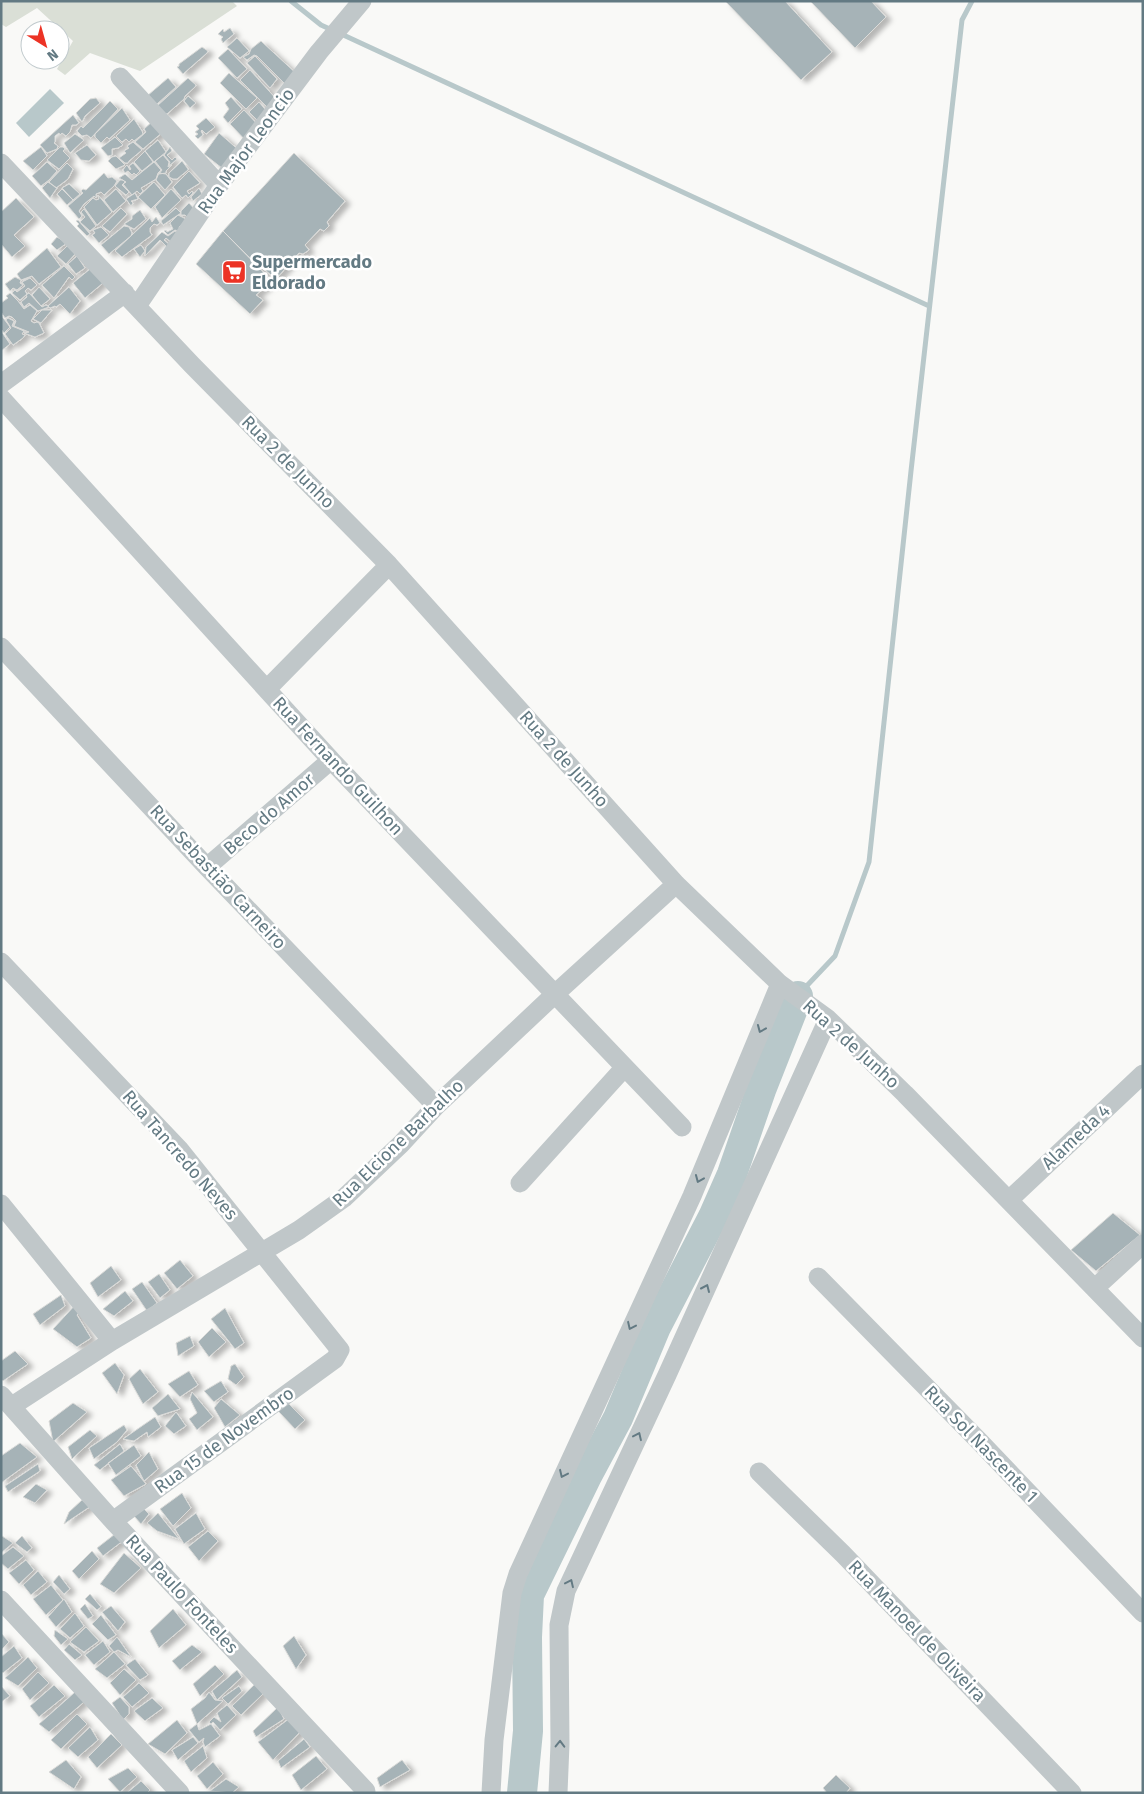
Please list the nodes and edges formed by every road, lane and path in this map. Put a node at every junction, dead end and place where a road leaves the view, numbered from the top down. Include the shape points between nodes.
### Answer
1 (357, 8) edge
2 (120, 77) dead end
3 (1, 163) edge
4 (219, 185) junction
5 (131, 300) junction
6 (1, 384) edge
7 (1, 398) edge
8 (389, 565) junction
9 (1, 647) edge
10 (267, 689) junction
11 (332, 760) junction
12 (207, 867) junction
13 (676, 884) junction
14 (1, 962) edge
15 (780, 984) junction
16 (555, 994) junction
17 (828, 1019) junction
18 (624, 1068) junction
19 (1143, 1074) edge
20 (436, 1106) junction
21 (682, 1127) dead end
22 (520, 1183) dead end
23 (1010, 1200) junction
24 (1, 1204) edge
25 (1143, 1244) edge
26 (262, 1251) junction
27 (818, 1277) dead end
28 (1095, 1288) junction
29 (1143, 1338) edge
30 (112, 1341) junction
31 (335, 1359) joint
32 (6, 1400) edge
33 (760, 1472) dead end
34 (113, 1521) junction
35 (1, 1600) edge
36 (1143, 1613) edge
37 (366, 1791) dead end
38 (180, 1793) edge
39 (491, 1793) edge
40 (558, 1793) edge
41 (1072, 1793) edge

1 - 4 street, Rua Major Leoncio via 319,52
2 - 4 street
3 - 5 street, Rua 2 de Junho
4 - 5 street, Rua Major Leoncio
5 - 6 street, Rua Major Leoncio
5 - 8 street, Rua 2 de Junho
7 - 10 street, Rua Fernando Guilhon
8 - 10 street
8 - 13 street, Rua 2 de Junho
9 - 12 street, Rua Sebastião Carneiro
10 - 11 street, Rua Fernando Guilhon
11 - 12 street, Beco do Amor
11 - 16 street, Rua Fernando Guilhon
12 - 20 street, Rua Sebastião Carneiro
13 - 15 street, Rua 2 de Junho
13 - 16 street, Rua Elcione Barbalho
14 - 26 street, Rua Tancredo Neves via 179,1149
15 - 17 street, Rua 2 de Junho
15 -> 39 street via 692,1196 518,1574 512,1593 494,1740
16 - 18 street, Rua Fernando Guilhon
16 - 20 street, Rua Elcione Barbalho
17 - 23 street, Rua 2 de Junho
40 -> 17 street via 559,1625 566,1591
18 - 21 street, Rua Fernando Guilhon
18 - 22 street
19 - 23 street, Alameda 4
20 - 26 street, Rua Elcione Barbalho via 344,1198
23 - 28 street, Rua 2 de Junho
24 - 30 street
25 - 28 street
26 - 30 street, Rua Elcione Barbalho
26 - 31 street, Rua Tancredo Neves via 340,1350
27 - 36 street, Rua Sol Nascente 1
28 - 29 street, Rua 2 de Junho
30 - 32 street, Rua Elcione Barbalho
31 - 34 street, Rua 15 de Novembro
32 - 34 street, Rua Paulo Fonteles
33 - 41 street, Rua Manoel de Oliveira via 844,1554
34 - 37 street, Rua Paulo Fonteles
35 - 38 street

